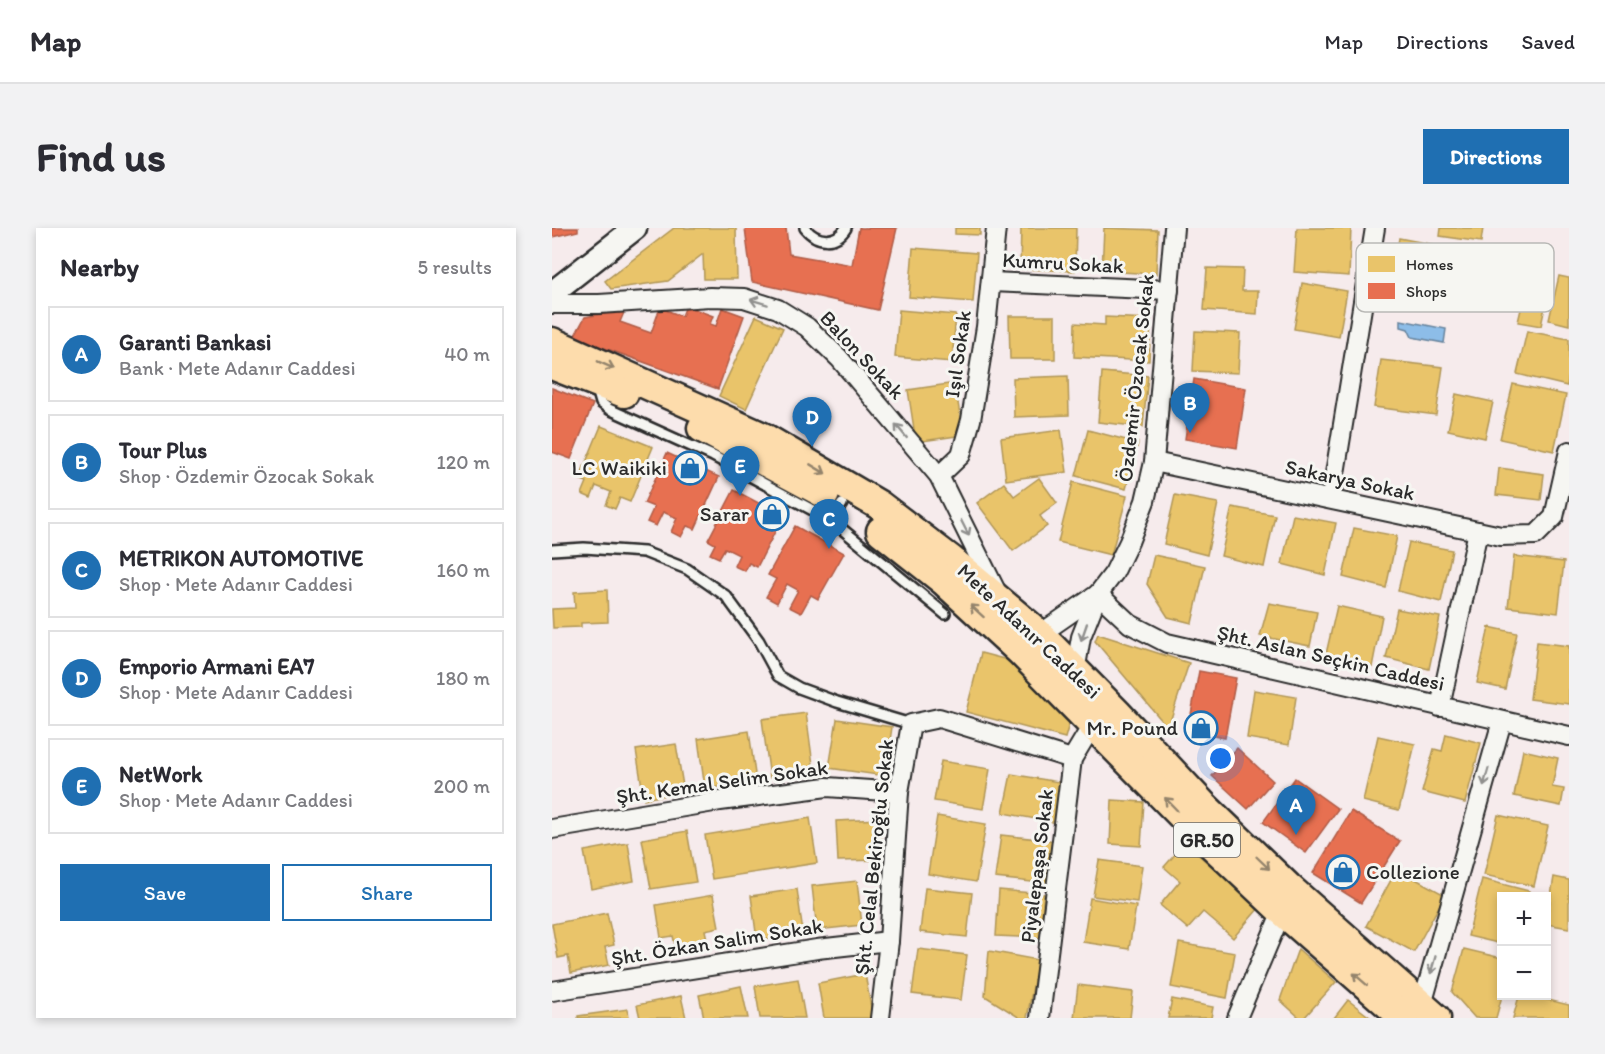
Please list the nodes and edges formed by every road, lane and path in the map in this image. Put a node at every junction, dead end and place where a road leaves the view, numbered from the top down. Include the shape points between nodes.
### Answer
1 (635, 228) edge
2 (805, 228) edge
3 (846, 228) edge
4 (996, 228) edge
5 (1174, 228) edge
6 (1375, 228) edge
7 (1372, 243) edge
8 (591, 261) junction
9 (552, 276) edge
10 (991, 282) junction
11 (1169, 290) junction
12 (552, 293) edge
13 (552, 304) edge
14 (1361, 312) edge
15 (552, 342) edge
16 (552, 365) edge
17 (1569, 451) edge
18 (1154, 462) junction
19 (939, 476) junction
20 (1330, 498) junction
21 (836, 512) junction
22 (1478, 531) junction
23 (552, 550) edge
24 (1098, 594) junction
25 (1002, 603) junction
26 (945, 614) dead end
27 (1029, 643) junction
28 (1075, 672) junction
29 (1440, 707) junction
30 (1502, 721) junction
31 (911, 724) junction
32 (1093, 724) junction
33 (1569, 736) edge
34 (1072, 759) junction
35 (899, 792) junction
36 (552, 829) edge
37 (1282, 910) junction
38 (889, 941) junction
39 (552, 991) edge
40 (1421, 1014) edge
41 (880, 1018) edge
42 (1040, 1018) edge
43 (1237, 1018) edge

1 - 8 street
2 - 3 lane via 809,234 828,241 842,236
4 - 10 street, Işıl Sokak
5 - 11 street, Özdemir Özocak Sokak
6 - 7 street
8 - 9 street
8 - 12 street
10 - 11 street, Kumru Sokak
10 - 19 street, Işıl Sokak via 972,420 961,455
11 - 18 street, Özdemir Özocak Sokak
19 -> 13 street, Balon Sokak via 839,358 807,327 778,309 756,300 732,297
14 - 20 street
15 -> 25 main road, Mete Adanır Caddesi / GR.50 via 763,437 879,505
16 - 21 main road, Mete Adanır Caddesi / GR.50 via 702,428
17 - 22 street, Sakarya Sokak via 1554,517 1536,535 1501,536
18 - 20 street, Sakarya Sokak
18 - 24 street, Özdemir Özocak Sokak via 1145,501 1129,542
19 -> 25 street, Balon Sokak
20 - 22 street, Sakarya Sokak
21 - 26 lane
27 -> 21 main road, Mete Adanır Caddesi / GR.50 via 879,528
22 - 29 street
23 - 31 lane via 644,552 687,569 726,596 759,641 778,676 818,695
24 - 27 street, Özdemir Özocak Sokak
24 -> 28 street, Özdemir Özocak Sokak
24 - 29 street, Şht. Aslan Seçkin Caddesi via 1130,624 1167,643
25 - 27 main road, Mete Adanır Caddesi / GR.50
27 - 28 main road, Mete Adanır Caddesi / GR.50
27 - 32 main road, Mete Adanır Caddesi / GR.50
28 -> 40 main road, Mete Adanır Caddesi / GR.50 via 1206,807
29 - 30 street, Şht. Aslan Seçkin Caddesi
30 - 33 street, Şht. Aslan Seçkin Caddesi
30 -> 40 street
31 - 34 street, Şht. Celal Bekiroğlu Sokak via 939,718
31 - 35 street, Şht. Celal Bekiroğlu Sokak
32 - 34 street, Piyalepaşa Sokak
37 -> 32 main road, Mete Adanır Caddesi / GR.50 via 1190,824
34 - 42 street, Piyalepaşa Sokak
35 - 36 street, Şht. Kemal Selim Sokak via 826,787
35 - 38 street, Şht. Celal Bekiroğlu Sokak
40 -> 37 main road, Mete Adanır Caddesi / GR.50
37 - 43 street
38 - 39 street, Şht. Özkan Salim Sokak
38 - 41 street, Şht. Celal Bekiroğlu Sokak

